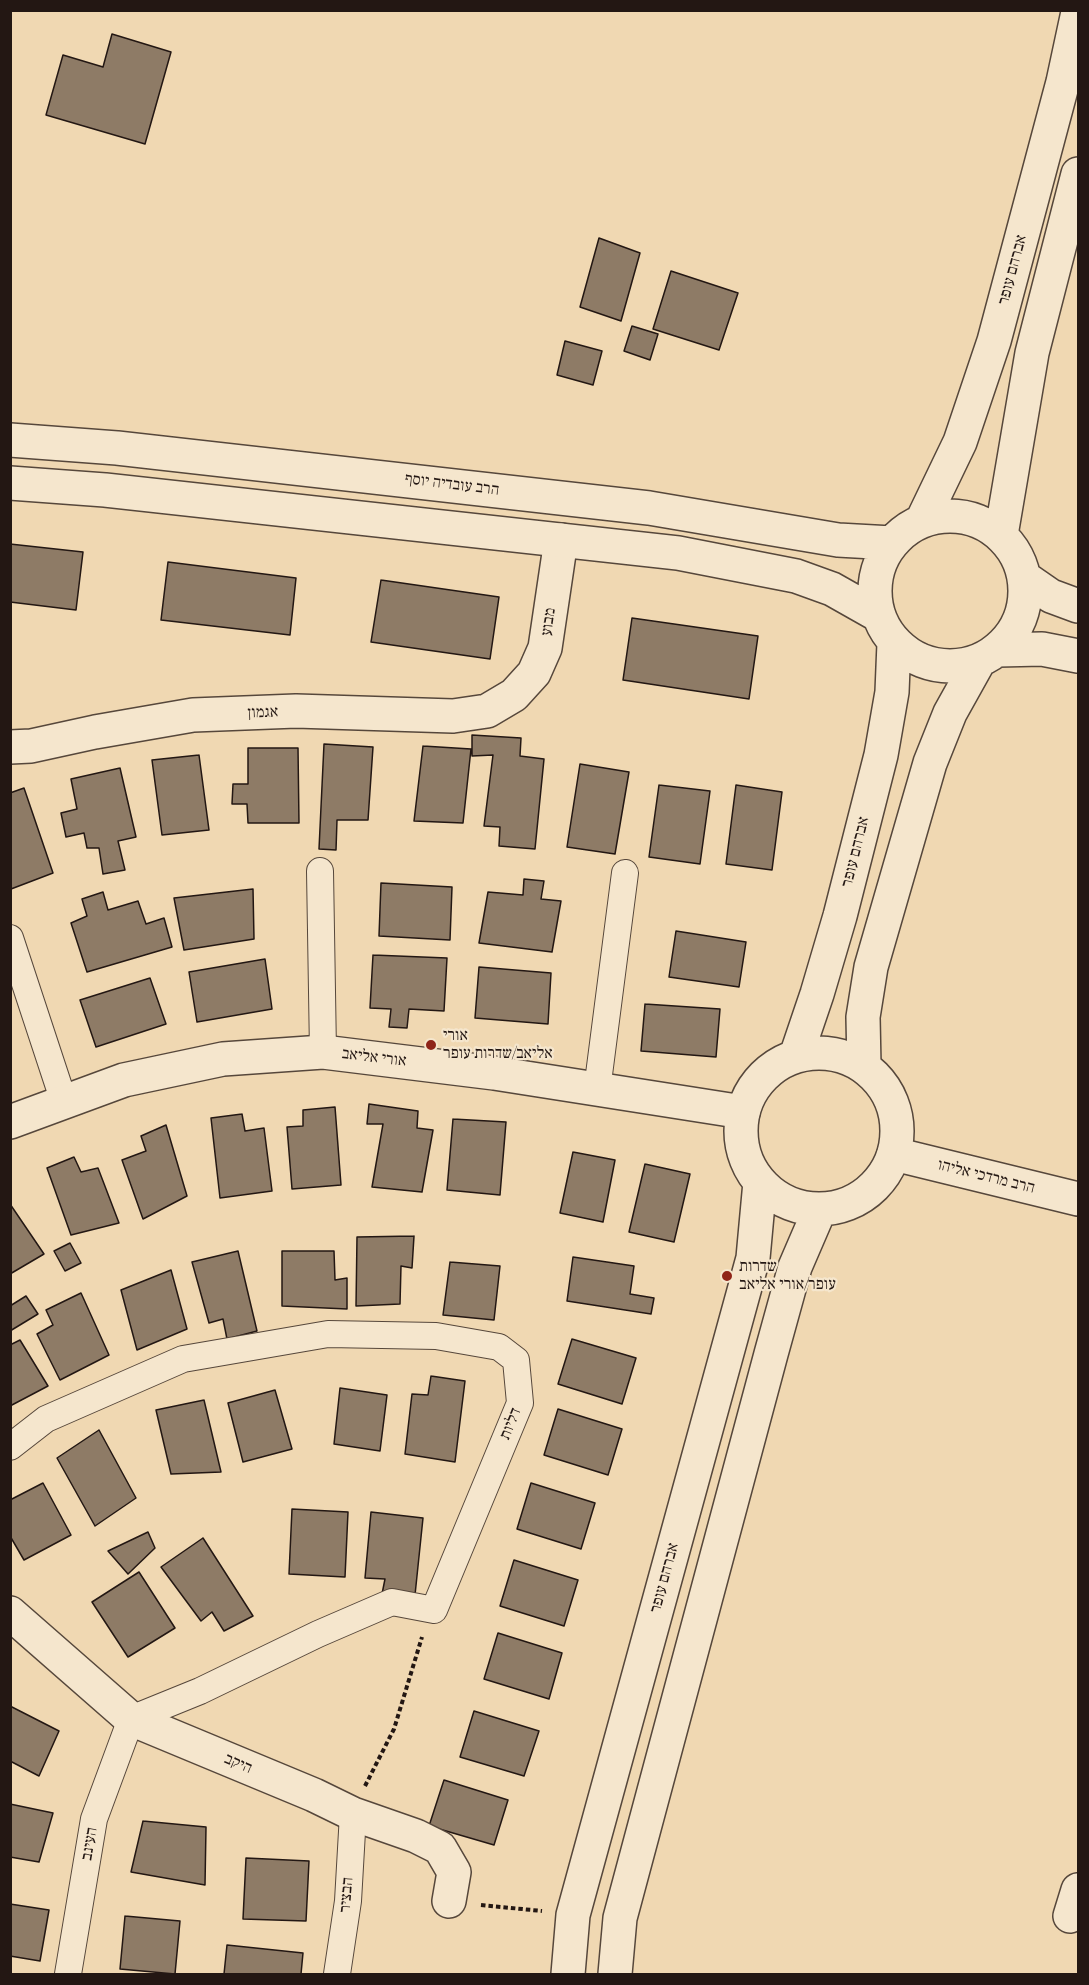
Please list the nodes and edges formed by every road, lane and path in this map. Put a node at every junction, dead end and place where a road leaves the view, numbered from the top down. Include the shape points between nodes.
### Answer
1 (1078, 12) edge
2 (1078, 174) edge
3 (10, 440) edge
4 (10, 483) edge
5 (922, 520) junction
6 (1001, 534) junction
7 (561, 540) junction
8 (892, 543) junction
9 (1025, 578) junction
10 (1078, 606) edge
11 (886, 629) junction
12 (988, 656) junction
13 (1078, 656) edge
14 (514, 695) joint
15 (10, 747) edge
16 (320, 871) dead end
17 (625, 873) dead end
18 (10, 938) edge
19 (323, 1052) junction
20 (796, 1056) junction
21 (864, 1066) junction
22 (597, 1090) junction
23 (64, 1102) junction
24 (743, 1112) junction
25 (10, 1122) edge
26 (894, 1154) junction
27 (760, 1182) junction
28 (1078, 1199) edge
29 (820, 1209) junction
30 (10, 1447) edge
31 (434, 1610) junction
32 (10, 1613) edge
33 (131, 1719) junction
34 (353, 1814) junction
35 (449, 1901) joint
36 (573, 1915) junction
37 (68, 1974) edge
38 (337, 1974) edge
39 (568, 1974) edge
40 (615, 1974) edge

1 - 5 street, אברהם עופר via 994,341 960,442
2 - 6 street via 1032,353
3 - 8 street, הרב עובדיה יוסף via 117,447 649,508 838,540
4 - 7 street
5 - 6 street via 959,515
5 - 8 street
6 - 9 street via 1020,562
7 - 11 street via 678,553 796,576 832,589
7 - 14 street, מבוע via 545,648 534,673
8 - 11 street via 879,565 874,590
9 - 10 street via 1051,596
9 - 12 street via 1022,616 1013,634
11 - 12 street via 906,653 923,662 958,667
11 - 20 street, אברהם עופר via 892,692 881,754 840,916
12 - 13 street via 1041,649
12 - 21 street via 950,713 930,763 871,967 863,1017
14 - 15 street, אגמון via 487,711 453,716 296,711 193,716
16 - 19 street
17 - 22 street
18 - 23 street
19 - 22 street, אורי אליאב
19 - 23 street, אורי אליאב via 223,1059 124,1080
20 - 21 street via 831,1053
20 - 24 street via 762,1077
21 - 26 street via 878,1079 896,1114
22 - 24 street, אורי אליאב
23 - 25 street, אורי אליאב
24 - 27 street via 743,1149
26 - 28 street, הרב מרדכי אליהו
26 - 29 street via 874,1187 858,1199
27 - 29 street via 786,1202
27 - 36 street, אברהם עופר via 753,1258
29 - 40 street via 795,1267 620,1918
30 - 31 street, דליות via 46,1419 183,1359 328,1334 436,1336 499,1347 516,1360 520,1403
31 - 33 street via 392,1602 201,1691
31 - 34 path via 394,1729
32 - 33 street, היקב
33 - 34 street, היקב
33 - 37 street, העינב via 94,1819
34 - 35 street, היקב via 440,1848 454,1872
34 - 38 street, הבציר via 348,1901
35 - 36 path
36 - 39 street, אברהם עופר

